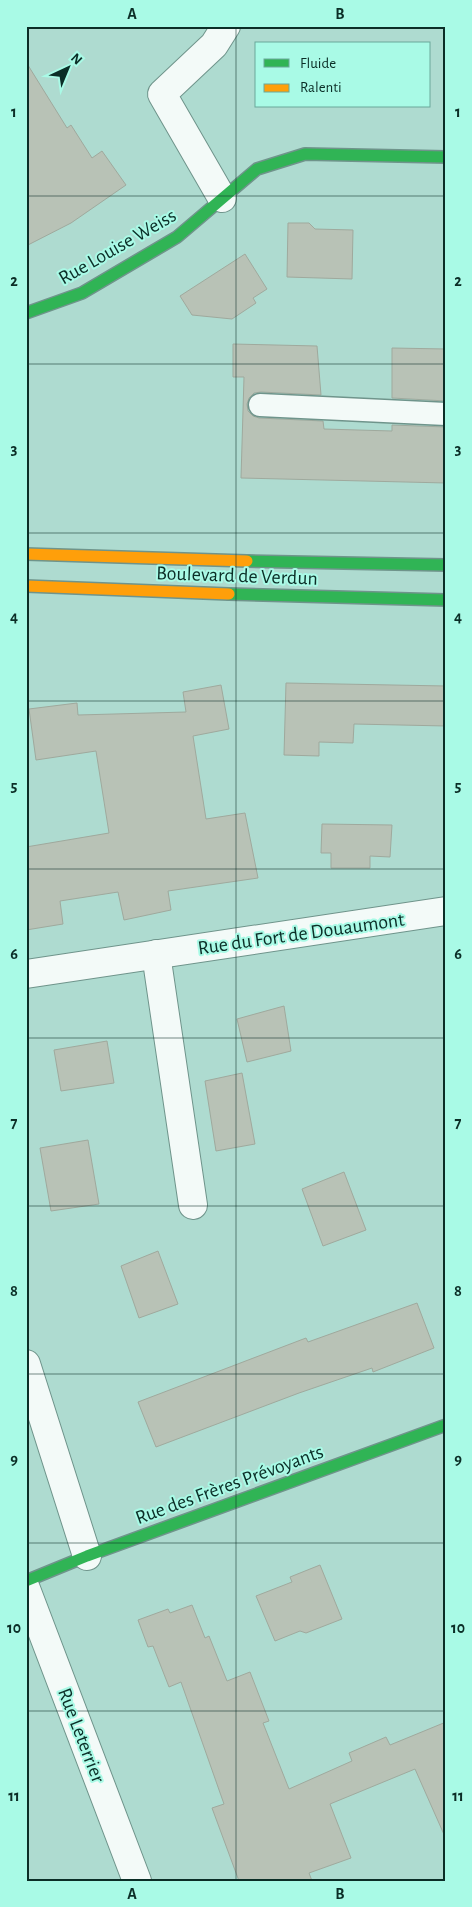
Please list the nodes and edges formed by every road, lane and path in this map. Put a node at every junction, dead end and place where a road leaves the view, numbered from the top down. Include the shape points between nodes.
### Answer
1 (226, 26) edge
2 (446, 157) edge
3 (222, 198) junction
4 (26, 313) edge
5 (260, 405) dead end
6 (446, 414) edge
7 (26, 554) edge
8 (446, 565) edge
9 (26, 586) edge
10 (446, 600) edge
11 (446, 911) edge
12 (156, 954) junction
13 (26, 974) edge
14 (193, 1205) dead end
15 (26, 1364) edge
16 (446, 1425) edge
17 (87, 1556) junction
18 (26, 1581) edge
19 (26, 1589) edge
20 (137, 1881) edge

1 - 3 street via 214,45 162,94
2 - 3 street, Rue Louise Weiss via 305,154 257,168
3 - 4 street, Rue Louise Weiss via 177,237 82,293
5 - 6 lane
7 - 8 street, Boulevard de Verdun
9 - 10 street, Boulevard de Verdun
11 - 12 street, Rue du Fort de Douaumont
12 - 13 street, Rue du Fort de Douaumont
12 - 14 street
15 - 17 street
16 - 17 street, Rue des Frères Prévoyants
17 - 18 street, Rue des Frères Prévoyants
19 - 20 street, Rue Leterrier

